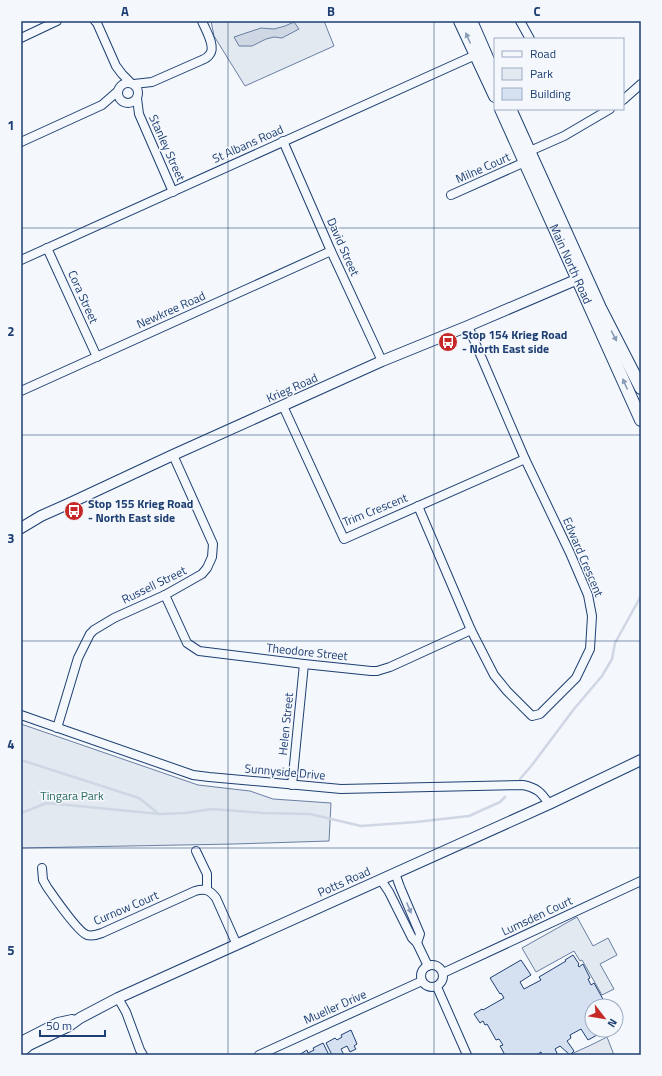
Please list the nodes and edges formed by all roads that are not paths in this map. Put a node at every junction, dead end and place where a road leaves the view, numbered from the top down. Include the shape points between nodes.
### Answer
1 (57, 21) edge
2 (95, 21) edge
3 (202, 21) edge
4 (460, 21) edge
5 (471, 21) edge
6 (520, 21) edge
7 (21, 38) edge
8 (529, 38) edge
9 (480, 53) junction
10 (116, 66) junction
11 (494, 74) edge
12 (152, 82) junction
13 (132, 83) junction
14 (641, 84) edge
15 (119, 90) junction
16 (494, 93) edge
17 (138, 96) junction
18 (624, 99) edge
19 (125, 103) junction
20 (102, 105) junction
21 (502, 110) edge
22 (510, 110) edge
23 (608, 110) edge
24 (139, 114) junction
25 (284, 141) junction
26 (21, 142) edge
27 (527, 157) junction
28 (173, 192) junction
29 (450, 195) dead end
30 (47, 248) junction
31 (331, 251) junction
32 (21, 260) edge
33 (579, 260) junction
34 (578, 279) junction
35 (591, 288) junction
36 (468, 326) junction
37 (97, 357) junction
38 (382, 362) junction
39 (641, 388) edge
40 (21, 391) edge
41 (283, 406) junction
42 (641, 420) edge
43 (173, 455) junction
44 (525, 459) junction
45 (418, 506) junction
46 (21, 528) edge
47 (164, 595) junction
48 (471, 630) junction
49 (304, 664) junction
50 (21, 715) edge
51 (57, 728) junction
52 (641, 761) edge
53 (292, 785) junction
54 (549, 804) junction
55 (196, 851) dead end
56 (42, 868) dead end
57 (395, 873) junction
58 (381, 880) junction
59 (641, 881) edge
60 (207, 890) junction
61 (417, 943) junction
62 (237, 945) junction
63 (428, 966) junction
64 (443, 973) junction
65 (422, 981) junction
66 (436, 987) junction
67 (118, 998) junction
68 (80, 1018) junction
69 (21, 1042) edge
70 (21, 1052) edge
71 (143, 1055) edge
72 (259, 1055) edge
73 (467, 1055) edge

1 - 7 street
2 - 10 street
3 - 12 street via 212,46 211,54
9 -> 4 main road
5 - 9 main road
6 - 8 street
9 - 11 main road
9 - 16 main road
9 - 25 street, St Albans Road
10 - 13 street
10 - 15 street
12 - 13 street
12 - 17 street
13 - 15 street via 122,84
13 - 17 street via 139,90
14 - 18 street
15 - 19 street via 118,96
15 - 20 street
17 - 19 street via 134,102
17 - 24 street, Stanley Street
19 - 20 street
19 - 24 street, Stanley Street
20 - 26 street
21 - 27 main road, Main North Road
22 - 27 main road, Main North Road
23 - 27 street, Milne Court
24 - 28 street, Stanley Street
25 - 28 street, St Albans Road
25 - 31 street, David Street
27 - 29 street, Milne Court
27 - 33 main road, Main North Road
27 - 34 main road, Main North Road via 536,184
28 - 30 street, St Albans Road
30 - 32 street, St Albans Road
30 - 37 street, Cora Street
31 - 37 street, Newkree Road
31 - 38 street, David Street
33 - 34 main road
33 - 35 main road, Main North Road
34 - 35 main road
34 - 36 street, Krieg Road
42 -> 34 main road, Main North Road
35 -> 39 main road, Main North Road
36 - 38 street, Krieg Road
36 - 44 street, Edward Crescent
37 - 40 street, Newkree Road
38 - 41 street, Krieg Road
41 - 43 street, Krieg Road
41 - 45 street, Trim Crescent via 344,538
43 - 46 street, Krieg Road
43 - 47 street, Russell Street via 214,544 212,557 202,574
44 - 45 street, Trim Crescent
44 - 48 street, Edward Crescent via 588,595 592,616 590,648 576,678 540,714 532,716 494,675
45 - 48 street, Edward Crescent
47 - 49 street, Theodore Street via 187,643 199,651
47 - 51 street, Russell Street via 114,618 90,634 78,658
48 - 49 street, Theodore Street via 377,671
49 - 53 street, Helen Street
50 - 51 street, Sunnyside Drive
51 - 53 street, Sunnyside Drive via 193,774
52 - 54 street, Potts Road
53 - 54 street, Sunnyside Drive via 341,789 523,785 540,791
54 - 57 street, Potts Road
55 - 60 street via 207,874
56 - 60 street, Curnow Court via 43,880 47,887 80,930 88,935 102,933 195,891
57 - 58 street, Potts Road
57 -> 61 street via 420,934
58 - 61 street
58 - 62 street, Potts Road
59 - 64 street, Lumsden Court
60 - 62 street via 216,898
61 - 63 street
62 - 67 street, Potts Road
63 - 64 street via 438,966
63 - 65 street via 422,970
64 - 66 street via 444,978
65 - 66 street via 426,986
65 - 72 street, Mueller Drive
66 - 73 street
67 - 68 street, Potts Road
67 - 71 street
68 - 69 street, Potts Road via 58,1023
68 - 70 street, Potts Road via 29,1045

